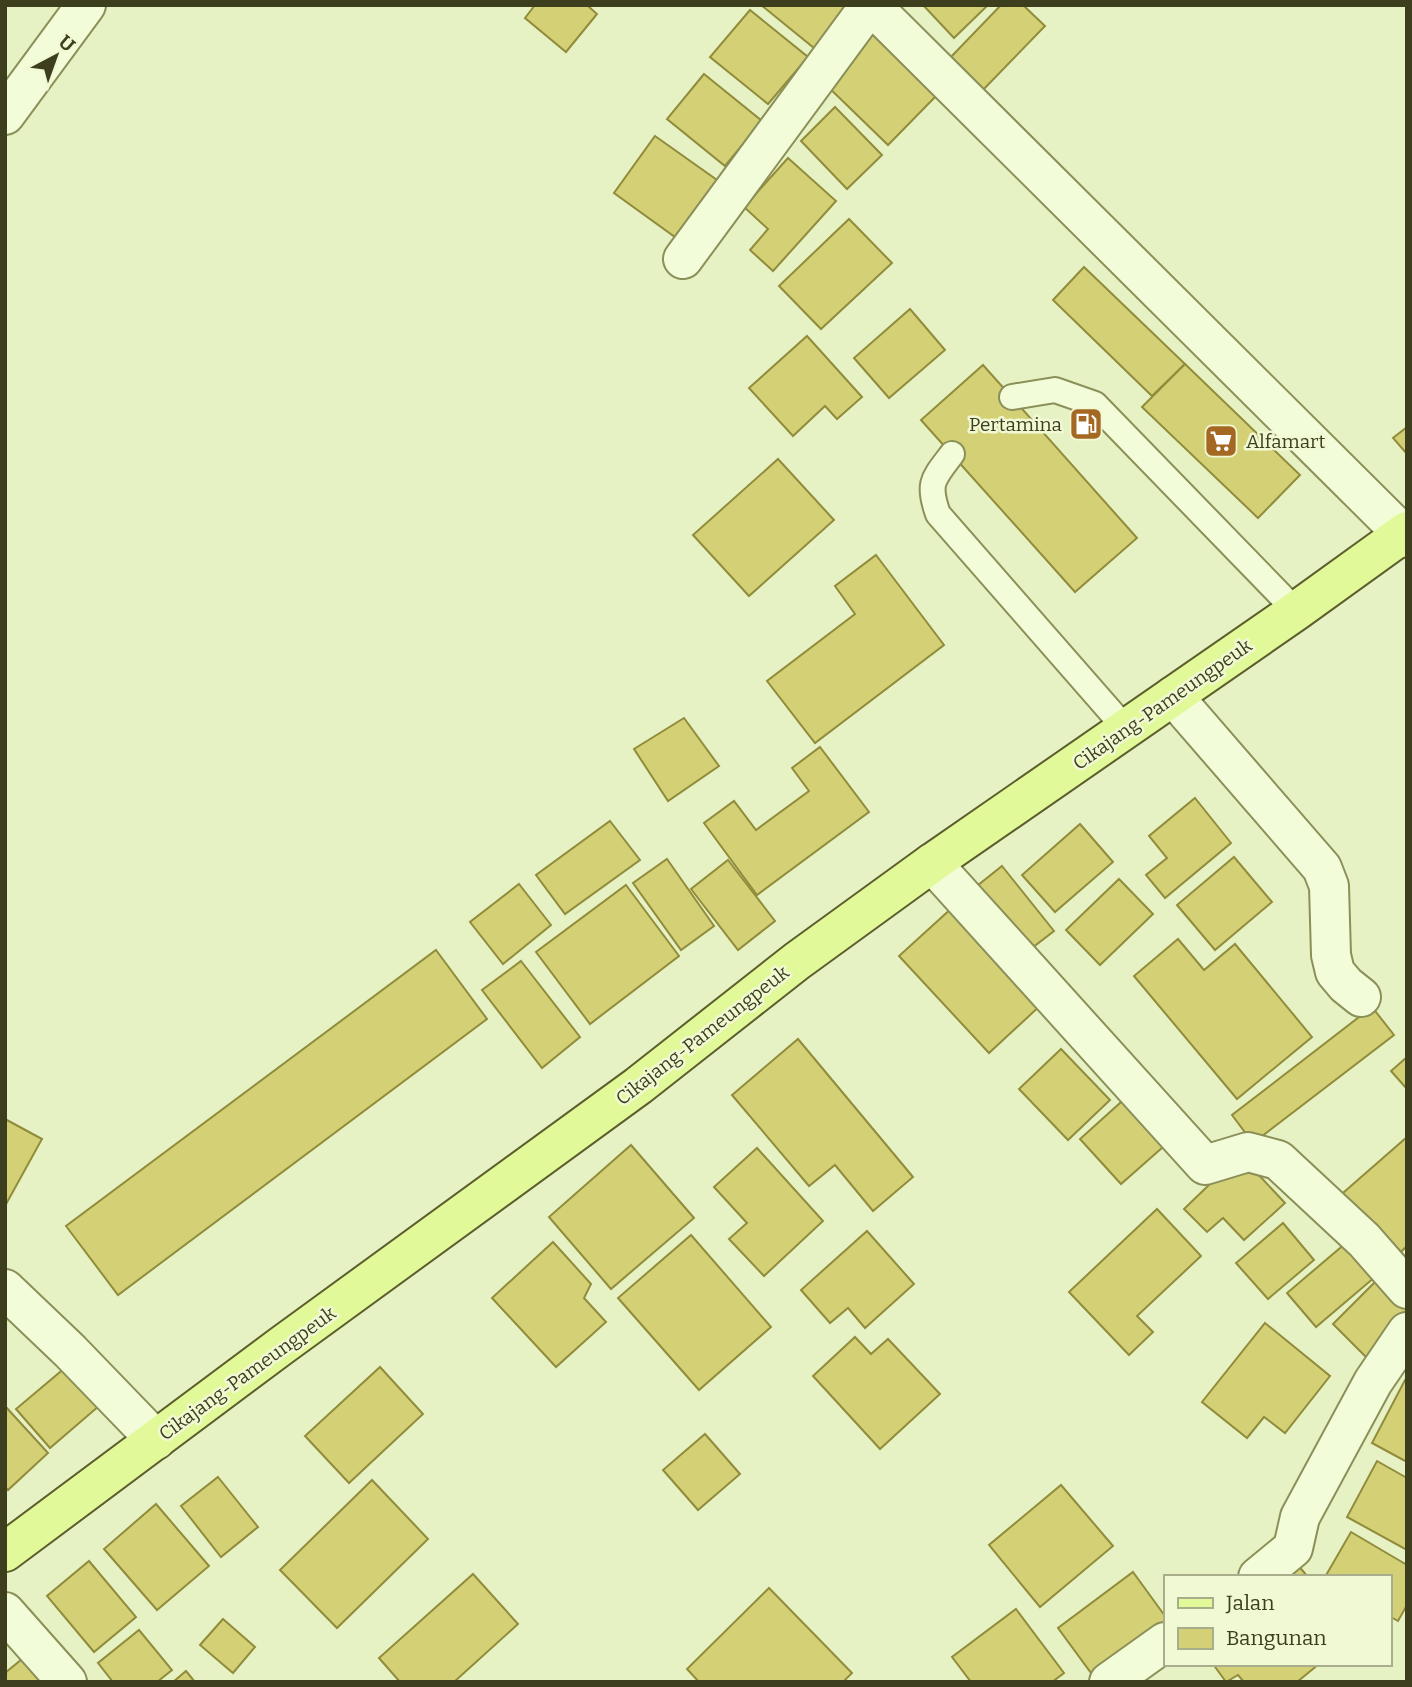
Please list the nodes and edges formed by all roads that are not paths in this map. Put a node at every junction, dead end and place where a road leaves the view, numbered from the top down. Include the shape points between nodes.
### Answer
1 (86, 5) edge
2 (871, 5) edge
3 (5, 115) edge
4 (683, 259) dead end
5 (1013, 397) dead end
6 (952, 454) dead end
7 (1406, 534) edge
8 (1296, 611) junction
9 (1174, 696) junction
10 (1126, 729) junction
11 (932, 863) junction
12 (1361, 998) dead end
13 (5, 1289) edge
14 (1407, 1289) edge
15 (1407, 1332) edge
16 (156, 1440) junction
17 (5, 1552) edge
18 (1260, 1575) edge
19 (5, 1612) edge
20 (1164, 1643) edge
21 (67, 1682) edge
22 (1109, 1682) edge

1 - 3 street
2 - 4 street
2 - 7 street
5 - 8 lane via 1055,390 1095,404
6 - 10 lane via 936,475 931,493 938,514
7 - 8 main road, Cikajang-Pameungpeuk
8 - 9 main road, Cikajang-Pameungpeuk
9 - 10 main road, Cikajang-Pameungpeuk
9 - 12 street via 1322,868 1329,886 1335,972
10 - 11 main road, Cikajang-Pameungpeuk
11 - 14 street via 1205,1165 1248,1152 1278,1160 1364,1240
11 - 16 main road, Cikajang-Pameungpeuk via 797,961 638,1086
13 - 16 street
15 - 18 street via 1373,1382 1300,1517 1293,1548
16 - 17 main road, Cikajang-Pameungpeuk
19 - 21 street
20 - 22 street

